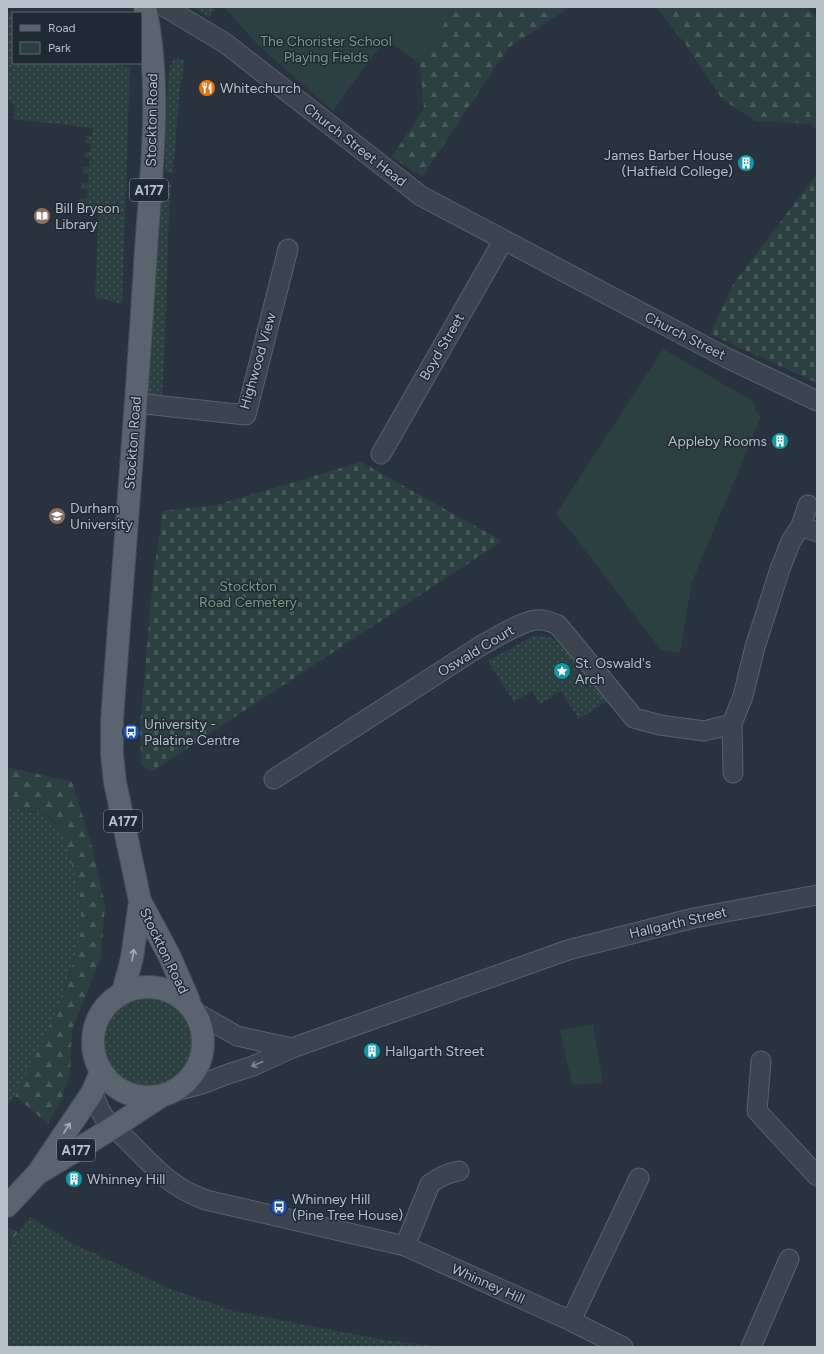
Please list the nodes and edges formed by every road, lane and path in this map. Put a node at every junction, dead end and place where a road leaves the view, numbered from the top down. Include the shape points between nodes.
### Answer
1 (145, 7) edge
2 (164, 7) edge
3 (503, 240) junction
4 (288, 249) dead end
5 (555, 268) joint
6 (817, 401) edge
7 (136, 403) junction
8 (381, 454) dead end
9 (808, 505) dead end
10 (809, 529) edge
11 (732, 724) junction
12 (733, 773) dead end
13 (274, 779) dead end
14 (817, 895) edge
15 (140, 901) junction
16 (123, 992) junction
17 (192, 1007) junction
18 (292, 1048) junction
19 (761, 1061) dead end
20 (101, 1072) junction
21 (92, 1092) junction
22 (168, 1094) junction
23 (114, 1127) junction
24 (459, 1171) dead end
25 (38, 1173) junction
26 (817, 1176) edge
27 (639, 1178) dead end
28 (7, 1206) edge
29 (405, 1246) junction
30 (789, 1259) dead end
31 (571, 1321) junction
32 (623, 1347) edge
33 (751, 1347) edge

1 - 7 main road, Stockton Road / A177 via 152,52 154,128
2 - 3 street, Church Street Head via 225,43 420,196
3 - 5 street, Church Street Head
3 - 8 street, Boyd Street
4 - 7 street, Highwood View via 246,415
5 - 6 street, Church Street via 727,358
7 - 15 main road, Stockton Road / A177 via 111,740 115,782
9 - 10 street
10 - 11 street via 791,541
11 - 12 street
11 - 13 street, Oswald Court via 704,731 660,725 634,718 558,625 547,620 536,620 516,627 482,645
14 - 18 street, Hallgarth Street via 694,918 568,950
16 -> 15 main road, Stockton Road / A177 via 132,958
15 - 17 main road, Stockton Road via 170,956
16 - 17 main road via 139,987 156,987 172,992
16 - 20 main road via 108,1003 98,1018 93,1036 94,1055
17 - 18 street via 237,1036
17 - 22 main road via 203,1027 204,1044 200,1063 190,1079
18 -> 22 street, Hallgarth Street via 253,1066
19 - 26 street via 755,1120
20 - 21 main road, A177
20 - 22 main road via 112,1085 126,1094 143,1098
21 - 23 street, Whinney Hill via 104,1117
25 -> 21 main road, A177
22 - 23 main road, A177
23 - 25 main road, A177
23 - 29 street, Whinney Hill via 163,1176 192,1195
24 - 29 street via 438,1177 430,1184
25 - 28 main road, A177
27 - 31 street
29 - 31 street, Whinney Hill
30 - 33 street
31 - 32 street, Whinney Hill

